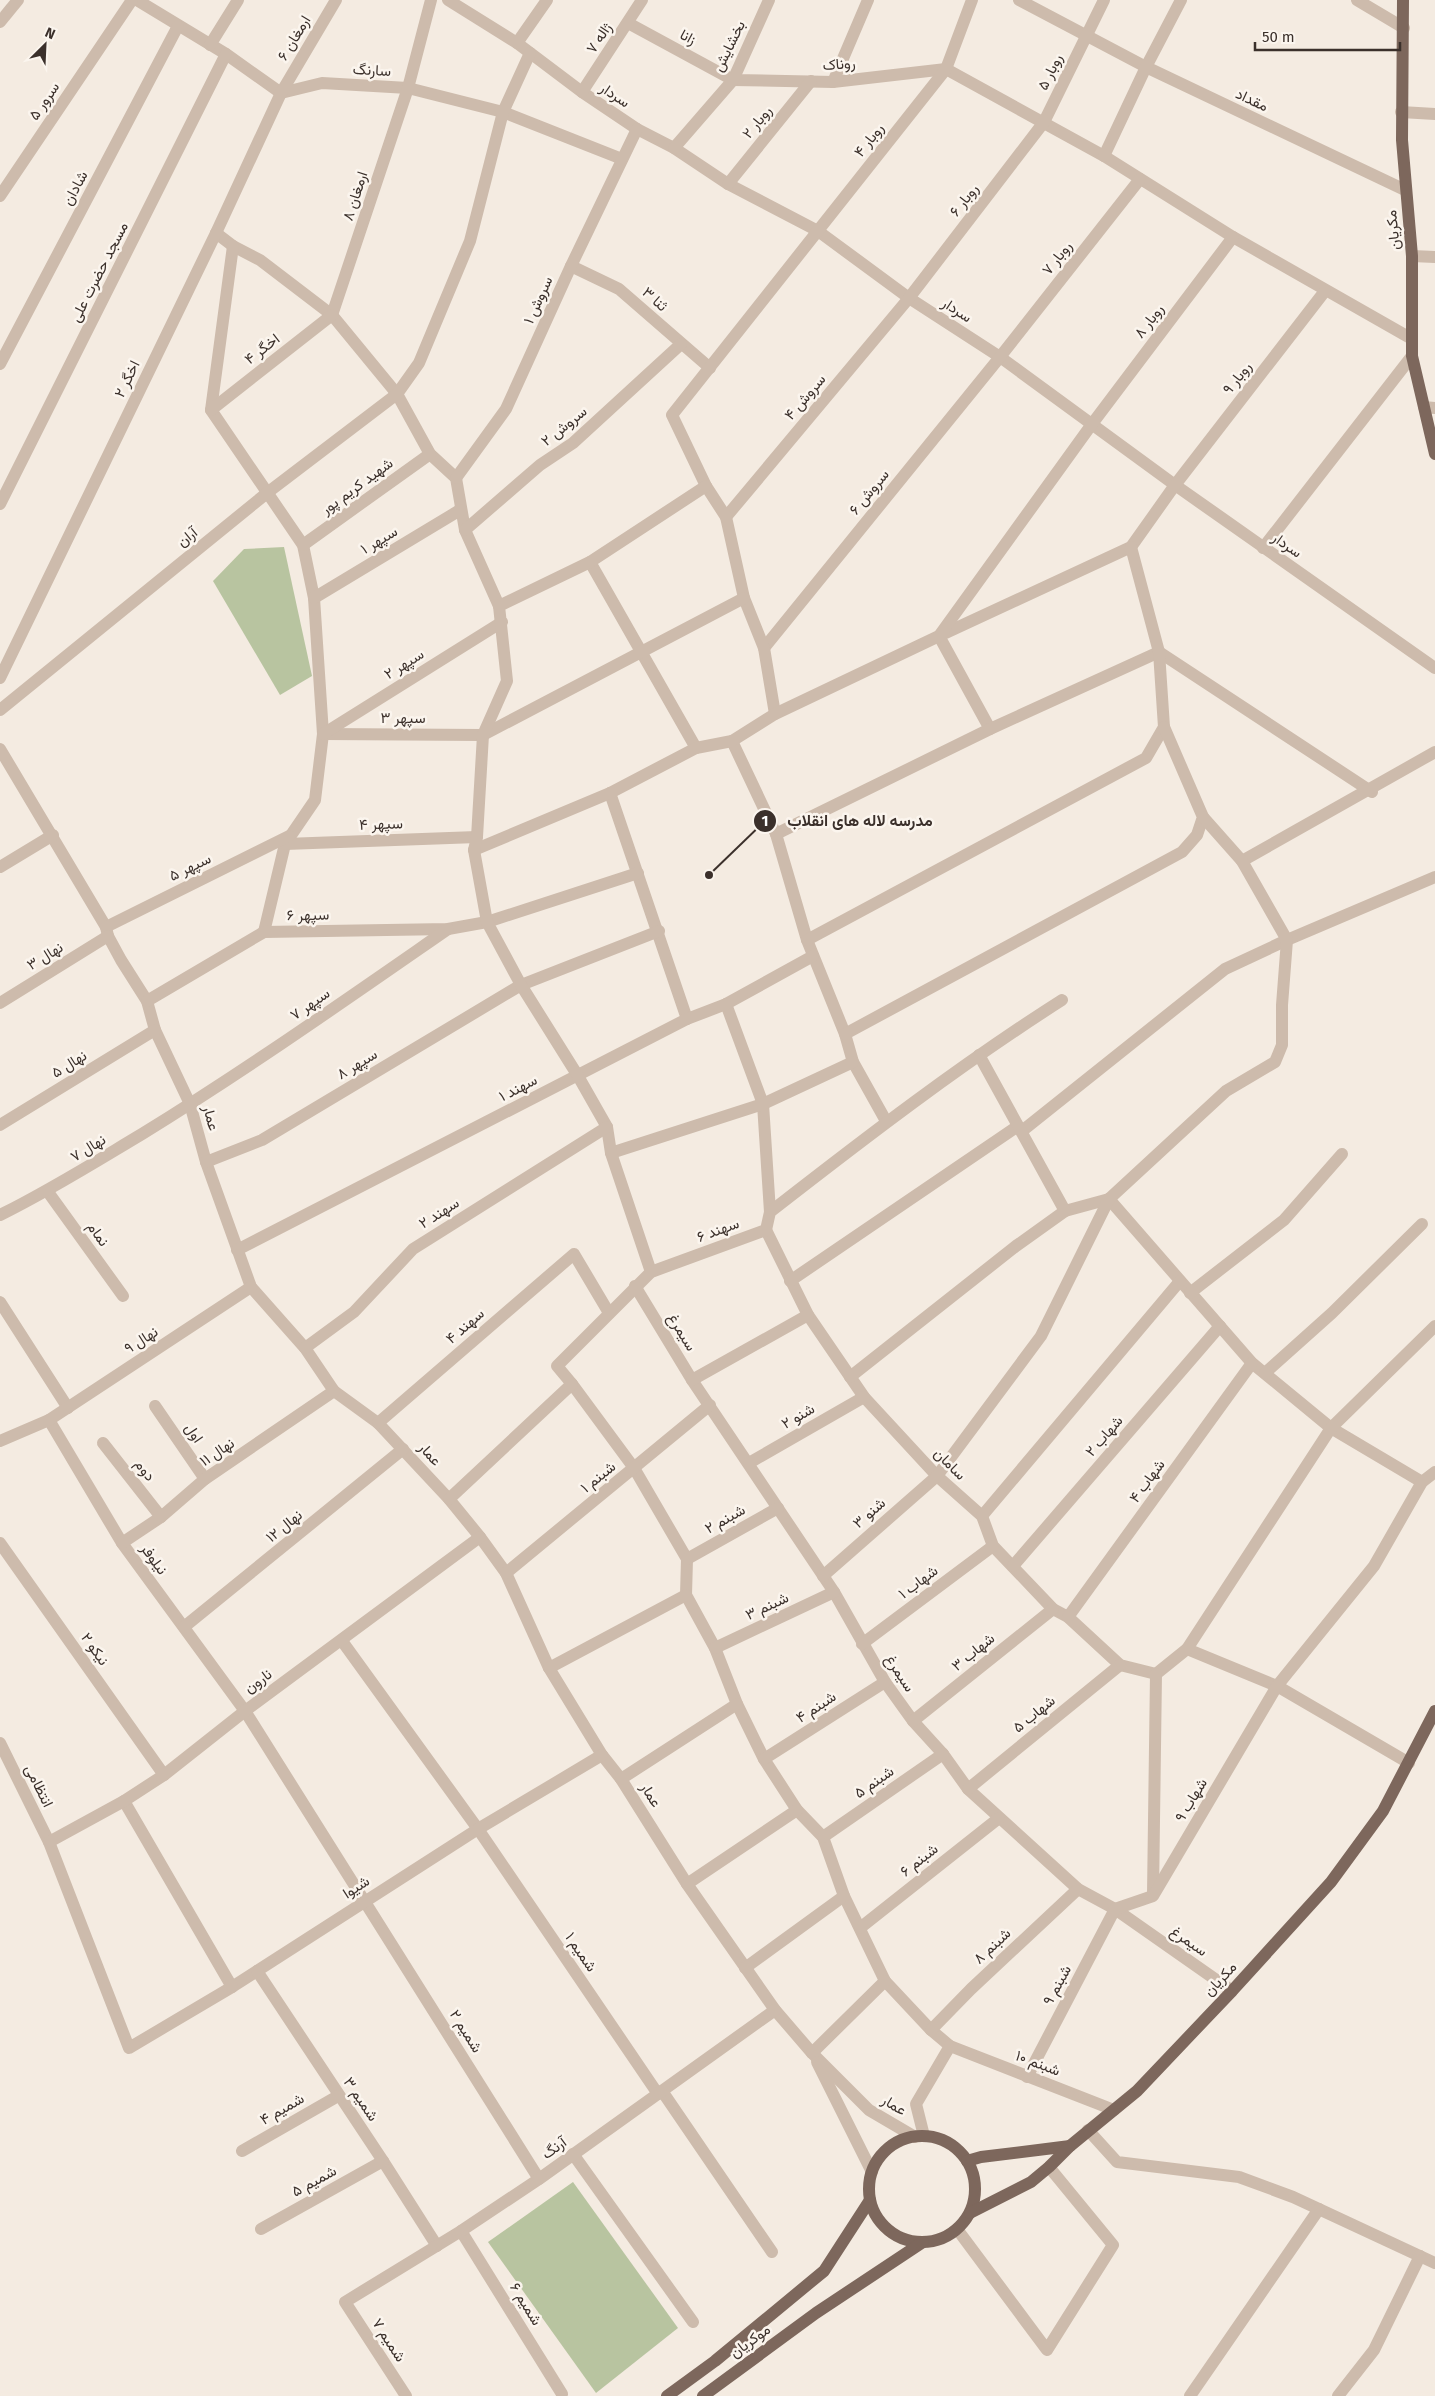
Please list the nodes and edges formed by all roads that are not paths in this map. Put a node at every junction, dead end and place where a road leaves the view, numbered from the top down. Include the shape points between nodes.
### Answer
1 (18, 0) edge
2 (132, 0) edge
3 (137, 0) edge
4 (238, 0) edge
5 (336, 0) edge
6 (431, 0) edge
7 (547, 0) edge
8 (642, 0) edge
9 (769, 0) edge
10 (868, 0) edge
11 (972, 0) edge
12 (1019, 0) edge
13 (1104, 0) edge
14 (1181, 0) edge
15 (1358, 0) edge
16 (1403, 0) edge
17 (452, 1) edge
18 (0, 22) edge
19 (628, 23) junction
20 (178, 26) junction
21 (1404, 28) junction
22 (1086, 36) junction
23 (517, 43) junction
24 (210, 45) junction
25 (530, 53) junction
26 (226, 54) junction
27 (1146, 67) junction
28 (946, 68) junction
29 (733, 80) junction
30 (811, 81) junction
31 (833, 82) junction
32 (408, 88) junction
33 (281, 92) junction
34 (582, 92) junction
35 (503, 112) junction
36 (1401, 112) junction
37 (1435, 114) edge
38 (1044, 122) junction
39 (637, 129) junction
40 (674, 148) junction
41 (1104, 156) junction
42 (622, 159) junction
43 (1140, 179) junction
44 (728, 184) junction
45 (1405, 190) junction
46 (0, 196) edge
47 (818, 231) junction
48 (216, 233) junction
49 (1233, 237) junction
50 (233, 246) junction
51 (1412, 256) junction
52 (1435, 257) edge
53 (571, 266) junction
54 (1325, 291) junction
55 (909, 298) junction
56 (332, 315) junction
57 (1412, 339) junction
58 (681, 344) junction
59 (1412, 356) junction
60 (1000, 357) junction
61 (0, 364) edge
62 (710, 368) junction
63 (397, 394) junction
64 (1429, 407) edge
65 (211, 410) junction
66 (1092, 424) junction
67 (430, 454) junction
68 (1435, 454) edge
69 (456, 478) junction
70 (1175, 485) junction
71 (706, 486) junction
72 (267, 493) junction
73 (0, 504) edge
74 (460, 510) junction
75 (726, 517) junction
76 (465, 530) junction
77 (303, 545) junction
78 (1130, 547) junction
79 (1263, 548) junction
80 (590, 562) junction
81 (314, 598) junction
82 (744, 598) junction
83 (500, 606) junction
84 (502, 622) junction
85 (939, 636) junction
86 (764, 648) junction
87 (641, 651) junction
88 (1158, 652) junction
89 (1435, 668) edge
90 (0, 678) edge
91 (0, 710) edge
92 (775, 714) junction
93 (1164, 727) junction
94 (990, 730) junction
95 (323, 734) junction
96 (483, 735) junction
97 (732, 741) junction
98 (696, 748) junction
99 (0, 749) edge
100 (1435, 752) edge
101 (1370, 790) junction
102 (610, 794) junction
103 (1203, 817) junction
104 (776, 834) junction
105 (53, 835) junction
106 (477, 837) junction
107 (287, 840) junction
108 (474, 850) junction
109 (1242, 861) junction
110 (0, 867) edge
111 (638, 873) junction
112 (1435, 877) edge
113 (487, 922) junction
114 (448, 929) junction
115 (107, 931) junction
116 (264, 932) junction
117 (658, 932) junction
118 (807, 940) junction
119 (1287, 940) junction
120 (813, 956) junction
121 (520, 985) junction
122 (1062, 1000) dead end
123 (147, 1001) junction
124 (0, 1003) edge
125 (726, 1004) junction
126 (686, 1019) junction
127 (155, 1030) junction
128 (845, 1034) junction
129 (979, 1055) junction
130 (854, 1062) junction
131 (578, 1076) junction
132 (190, 1104) junction
133 (763, 1104) junction
134 (886, 1121) junction
135 (0, 1125) edge
136 (607, 1127) junction
137 (1020, 1128) junction
138 (611, 1153) junction
139 (1342, 1154) dead end
140 (206, 1162) junction
141 (48, 1192) junction
142 (1109, 1199) junction
143 (1065, 1211) junction
144 (770, 1212) junction
145 (0, 1215) edge
146 (1422, 1224) dead end
147 (766, 1230) junction
148 (237, 1250) junction
149 (651, 1272) junction
150 (790, 1281) junction
151 (1180, 1281) junction
152 (635, 1286) junction
153 (251, 1287) junction
154 (1190, 1293) junction
155 (123, 1296) dead end
156 (0, 1302) edge
157 (609, 1313) junction
158 (808, 1315) junction
159 (1220, 1326) junction
160 (1435, 1326) edge
161 (305, 1348) junction
162 (1252, 1363) junction
163 (1265, 1373) junction
164 (850, 1377) junction
165 (692, 1380) junction
166 (572, 1384) junction
167 (334, 1391) junction
168 (864, 1397) junction
169 (710, 1404) junction
170 (155, 1406) dead end
171 (68, 1408) junction
172 (49, 1420) junction
173 (378, 1422) junction
174 (1331, 1428) junction
175 (0, 1441) edge
176 (103, 1443) dead end
177 (403, 1449) junction
178 (749, 1463) junction
179 (634, 1468) junction
180 (1435, 1472) edge
181 (937, 1476) junction
182 (205, 1479) junction
183 (1422, 1482) junction
184 (450, 1499) junction
185 (778, 1508) junction
186 (161, 1516) junction
187 (982, 1516) junction
188 (480, 1537) junction
189 (0, 1542) edge
190 (122, 1543) junction
191 (993, 1546) junction
192 (687, 1559) junction
193 (1013, 1566) junction
194 (506, 1573) junction
195 (823, 1576) junction
196 (834, 1592) junction
197 (686, 1595) junction
198 (1052, 1608) junction
199 (1068, 1617) junction
200 (184, 1628) junction
201 (342, 1641) junction
202 (862, 1644) junction
203 (715, 1648) junction
204 (1187, 1650) junction
205 (1120, 1665) junction
206 (549, 1668) junction
207 (1156, 1674) junction
208 (885, 1682) junction
209 (1277, 1686) junction
210 (737, 1704) junction
211 (245, 1711) junction
212 (1435, 1711) edge
213 (913, 1721) junction
214 (0, 1743) edge
215 (943, 1754) junction
216 (602, 1755) junction
217 (764, 1759) junction
218 (1409, 1763) junction
219 (164, 1775) junction
220 (621, 1778) junction
221 (968, 1789) junction
222 (124, 1801) junction
223 (798, 1810) junction
224 (999, 1818) junction
225 (478, 1829) junction
226 (823, 1837) junction
227 (49, 1842) junction
228 (688, 1884) junction
229 (1078, 1889) junction
230 (844, 1896) junction
231 (1153, 1896) junction
232 (365, 1900) junction
233 (1115, 1908) junction
234 (860, 1928) junction
235 (745, 1968) junction
236 (257, 1972) junction
237 (885, 1981) junction
238 (232, 1987) junction
239 (1232, 1991) junction
240 (775, 2010) junction
241 (931, 2030) junction
242 (950, 2046) junction
243 (129, 2048) joint
244 (812, 2053) junction
245 (1027, 2077) junction
246 (660, 2092) junction
247 (338, 2096) junction
248 (1114, 2110) junction
249 (1088, 2130) junction
250 (919, 2136) junction
251 (1070, 2146) junction
252 (242, 2151) dead end
253 (573, 2154) junction
254 (383, 2161) junction
255 (967, 2161) junction
256 (1049, 2167) junction
257 (872, 2172) junction
258 (539, 2178) junction
259 (870, 2200) junction
260 (1320, 2209) junction
261 (970, 2213) junction
262 (261, 2229) dead end
263 (957, 2229) junction
264 (462, 2231) junction
265 (923, 2242) junction
266 (437, 2246) junction
267 (772, 2252) dead end
268 (1420, 2256) junction
269 (1435, 2263) edge
270 (345, 2302) joint
271 (692, 2322) dead end
272 (562, 2394) dead end
273 (406, 2396) edge
274 (667, 2396) edge
275 (703, 2396) edge
276 (1190, 2396) edge
277 (1338, 2396) edge

1 - 18 street
2 - 46 street, سرور ۵
3 - 20 street
4 - 24 street
5 - 33 street, ارمغان ۶
6 - 32 street, ارمغان ۸
7 - 23 street
8 - 19 street, ژاله ۷
9 - 29 street, بخشایش
10 - 31 street
11 - 28 street, روبار ۴
12 - 22 street, مقداد
13 - 22 street, روبار ۵
14 - 27 street
15 - 21 street
16 - 21 main road, مکریان
17 - 23 street, سردار
19 - 29 street, زانا
19 - 34 street, ژاله ۷
20 - 24 street
20 - 61 street, شادان
21 - 36 main road, مکریان
22 - 27 street, مقداد
22 - 38 street, روبار ۵
23 - 25 street, سردار
24 - 26 street
25 - 34 street, سردار
25 - 35 street, آران
26 - 33 street
26 - 73 street, مسجد حضرت علی
27 - 41 street
27 - 45 street, مقداد
28 - 31 street, روناک
28 - 38 street
28 - 47 street, روبار ۴
29 - 30 street, روناک
29 - 40 street, بخشایش
30 - 31 street, روناک
30 - 44 street, روبار ۲
32 - 33 street, سارنگ via 322,83
32 - 35 street, سارنگ
32 - 56 street, ارمغان ۸
33 - 48 street, اخگر ۲
34 - 39 street, سردار
35 - 42 street, سارنگ
35 - 63 street, آران via 470,241 419,363
36 - 37 street
36 - 45 main road, مکریان
38 - 41 street
38 - 55 street, روبار ۶
39 - 40 street, سردار
39 - 42 street, سروش ۱
40 - 44 street, سردار
41 - 43 street
42 - 53 street, سروش ۱
43 - 49 street
43 - 60 street, روبار ۷
44 - 47 street, سردار
45 - 51 main road, مکریان
47 - 55 street, سردار
47 - 62 street, روبار ۴
48 - 50 street
48 - 90 street, اخگر ۲
49 - 54 street
49 - 66 street, روبار ۸
50 - 56 street via 260,260
50 - 65 street
51 - 52 street
51 - 57 main road, مکریان
53 - 58 street, ثنا ۳ via 619,289
53 - 69 street, سروش ۱ via 506,409
54 - 57 street
54 - 70 street, روبار ۹
55 - 60 street, سردار
55 - 75 street, سروش ۴
56 - 63 street
56 - 65 street, اخگر ۴
57 - 59 main road, مکریان
58 - 62 street, ثنا ۳
58 - 76 street, سروش ۲ via 573,443 540,465
59 - 64 main road, مکریان
59 - 79 street
60 - 66 street, سردار
60 - 86 street, سروش ۶
62 - 71 street, روبار ۴ via 672,415
63 - 67 street
63 - 72 street, آران
64 - 68 main road, مکریان
65 - 72 street
66 - 70 street, سردار
66 - 85 street, روبار ۸
67 - 69 street
67 - 77 street, شهید کریم پور
69 - 74 street
70 - 78 street, روبار ۹
70 - 79 street, سردار
71 - 75 street
71 - 80 street
72 - 77 street
72 - 91 street, آران
74 - 76 street
74 - 81 street, سپهر ۱
75 - 82 street
76 - 83 street
77 - 81 street
78 - 85 street
78 - 88 street
79 - 89 street, سردار
80 - 83 street
80 - 87 street
81 - 95 street
82 - 86 street
82 - 87 street
83 - 84 street
84 - 95 street, سپهر ۲
84 - 96 street via 507,681
85 - 92 street
85 - 94 street
86 - 92 street
87 - 96 street
87 - 98 street
88 - 93 street
88 - 94 street
88 - 101 street
92 - 97 street
93 - 103 street
93 - 118 street via 1146,758
94 - 104 street
95 - 96 street, سپهر ۳
95 - 107 street via 315,800
96 - 106 street
97 - 98 street
97 - 104 street
98 - 102 street
99 - 105 street, عمار
100 - 101 street
101 - 109 street
102 - 108 street
102 - 111 street
103 - 109 street
103 - 128 street via 1198,835 1182,852
104 - 118 street
105 - 110 street
105 - 115 street, عمار
106 - 107 street, سپهر ۴
106 - 108 street
107 - 115 street, سپهر ۵
107 - 116 street
108 - 113 street
109 - 119 street
111 - 113 street, سپهر ۶
111 - 117 street
112 - 119 street
113 - 114 street, سپهر ۶
113 - 121 street
114 - 116 street, سپهر ۶
114 - 132 street, سپهر ۷
115 - 123 street, عمار
115 - 124 street, نهال ۳
116 - 123 street, سپهر ۶
117 - 121 street, سپهر ۸
117 - 126 street
118 - 120 street
119 - 137 street via 1225,969
119 - 142 street via 1282,1045 1275,1062 1226,1091
120 - 125 street, سهند ۱
120 - 128 street
121 - 131 street
121 - 140 street, سپهر ۸ via 262,1140
122 - 129 street
123 - 127 street, عمار
125 - 126 street, سهند ۱
125 - 133 street
126 - 131 street, سهند ۱
127 - 132 street, عمار
127 - 135 street, نهال ۵
128 - 130 street
129 - 134 street
129 - 137 street
130 - 133 street
130 - 134 street
131 - 136 street
131 - 148 street, سهند ۱
132 - 140 street, عمار
132 - 141 street, نهال ۷
133 - 138 street
133 - 144 street
134 - 144 street
136 - 138 street
136 - 161 street, سهند ۲ via 413,1249 354,1312
137 - 143 street
137 - 150 street
138 - 149 street
139 - 154 street via 1284,1220
140 - 148 street, عمار
141 - 145 street, نهال ۷
141 - 155 street, نمام
142 - 143 street
142 - 151 street
142 - 181 street, شنو ۳ via 1041,1336
143 - 164 street
144 - 147 street
146 - 163 street via 1332,1313
147 - 149 street, سهند ۶
147 - 150 street, سامان
148 - 153 street, عمار
149 - 152 street, سهند ۶
150 - 158 street, سامان
151 - 154 street
151 - 187 street
152 - 157 street, سهند ۶
152 - 165 street, سیمرغ
153 - 161 street, عمار
153 - 171 street, نهال ۹
154 - 159 street
156 - 171 street
157 - 166 street, سهند ۶ via 557,1366
157 - 173 street, سهند ۴ via 574,1254
158 - 164 street, سامان
158 - 165 street
159 - 162 street
159 - 193 street, شهاب ۲
160 - 174 street
161 - 167 street, عمار
162 - 163 street
162 - 199 street, شهاب ۴
163 - 174 street
164 - 168 street, سامان
165 - 169 street, سیمرغ
166 - 179 street
166 - 184 street
167 - 173 street, عمار
167 - 182 street, نهال ۱۱
168 - 178 street, شنو ۲
168 - 181 street, سامان
169 - 178 street, سیمرغ
169 - 179 street, شبنم ۱
170 - 182 street, اول
171 - 172 street, نهال ۹
172 - 175 street, نهال ۹
172 - 190 street, نیلوفر
173 - 177 street, عمار
174 - 183 street
174 - 204 street
176 - 186 street, دوم
177 - 184 street, عمار
177 - 200 street, نهال ۱۲
178 - 185 street, سیمرغ
179 - 192 street
179 - 194 street, شبنم ۱
180 - 183 street
181 - 187 street, سامان
181 - 195 street, شنو ۳
182 - 186 street, نهال ۱۱
183 - 209 street, شهاب ۹ via 1374,1566
184 - 188 street, عمار
185 - 192 street, شبنم ۲
185 - 195 street, سیمرغ
186 - 190 street, نهال ۱۱
187 - 191 street, سامان
188 - 194 street, عمار
188 - 201 street, نارون
189 - 219 street, نیکو ۲
190 - 200 street, نیلوفر
191 - 193 street, سامان
191 - 202 street, شهاب ۱
192 - 197 street
193 - 198 street, سامان
194 - 206 street, عمار
195 - 196 street, سیمرغ
196 - 202 street, سیمرغ
196 - 203 street, شبنم ۳
197 - 203 street
197 - 206 street
198 - 199 street, سامان
198 - 213 street, شهاب ۳
199 - 205 street, سامان
200 - 211 street, نیلوفر
201 - 211 street, نارون
201 - 225 street, شمیم ۱
202 - 208 street, سیمرغ
203 - 210 street
204 - 207 street
204 - 209 street
205 - 207 street, سامان
205 - 221 street, شهاب ۵
206 - 216 street, عمار
207 - 231 street
208 - 213 street, سیمرغ
208 - 217 street, شبنم ۴
209 - 218 street
209 - 231 street, شهاب ۹
210 - 217 street
210 - 220 street
211 - 219 street, نارون
211 - 232 street, شمیم ۲
212 - 218 main road, مکریان
213 - 215 street, سیمرغ
214 - 227 street, انتظامی
215 - 221 street, سیمرغ
215 - 226 street, شبنم ۵
216 - 220 street, عمار
216 - 225 street, شیوا
217 - 223 street
218 - 239 main road, مکریان via 1383,1811 1331,1882
219 - 222 street, نارون
220 - 228 street, عمار
221 - 224 street, سیمرغ
222 - 227 street, نارون
222 - 238 street
223 - 226 street
223 - 228 street
224 - 229 street, سیمرغ
224 - 234 street, شبنم ۶
225 - 232 street, شیوا
225 - 246 street, شمیم ۱
226 - 230 street, شبنم ۱۰
227 - 243 street, انتظامی
228 - 235 street, عمار
229 - 233 street, سیمرغ
229 - 241 street, شبنم ۸
230 - 234 street, شبنم ۱۰
230 - 235 street
231 - 233 street
232 - 236 street, شیوا
232 - 258 street, شمیم ۲
233 - 239 street, سیمرغ
233 - 245 street, شبنم ۹
234 - 237 street, شبنم ۱۰
235 - 240 street, عمار
236 - 238 street, شیوا
236 - 247 street, شمیم ۳
237 - 241 street, شبنم ۱۰
237 - 244 street
238 - 243 street, شیوا
239 - 248 main road, مکریان via 1137,2091
240 - 244 street, عمار
240 - 246 street, آرنگ
241 - 242 street, شبنم ۱۰
242 - 245 street, شبنم ۱۰
242 - 250 street via 916,2104
244 - 250 street, عمار via 869,2110
244 - 257 street
245 - 248 street, شبنم ۱۰
246 - 253 street, آرنگ
246 - 267 street, شمیم ۱
247 - 252 street, شمیم ۴
247 - 254 street, شمیم ۳
248 - 249 main road, مکریان
249 - 251 main road, مکریان
249 - 260 street via 1117,2162 1239,2177
250 - 255 main road via 941,2140 956,2148
250 - 257 main road via 888,2148
251 - 255 main road
251 - 256 main road, مکریان
253 - 258 street, آرنگ
253 - 271 street
254 - 262 street, شمیم ۵
254 - 266 street, شمیم ۳
255 - 261 main road via 974,2177 975,2195
256 - 261 main road, مکریان via 1031,2182
256 - 263 street via 1113,2245 1047,2350
257 - 259 main road
258 - 264 street, آرنگ
259 - 265 main road via 877,2217 889,2230 905,2239
259 - 274 main road via 824,2271 716,2361
260 - 268 street
260 - 276 street
261 - 263 main road
263 - 265 main road via 941,2238
264 - 266 street, آرنگ
264 - 272 street, شمیم ۶
265 - 275 main road, موکریان via 816,2313
266 - 270 street, آرنگ
268 - 269 street
268 - 277 street via 1374,2350
270 - 273 street, شمیم ۷

